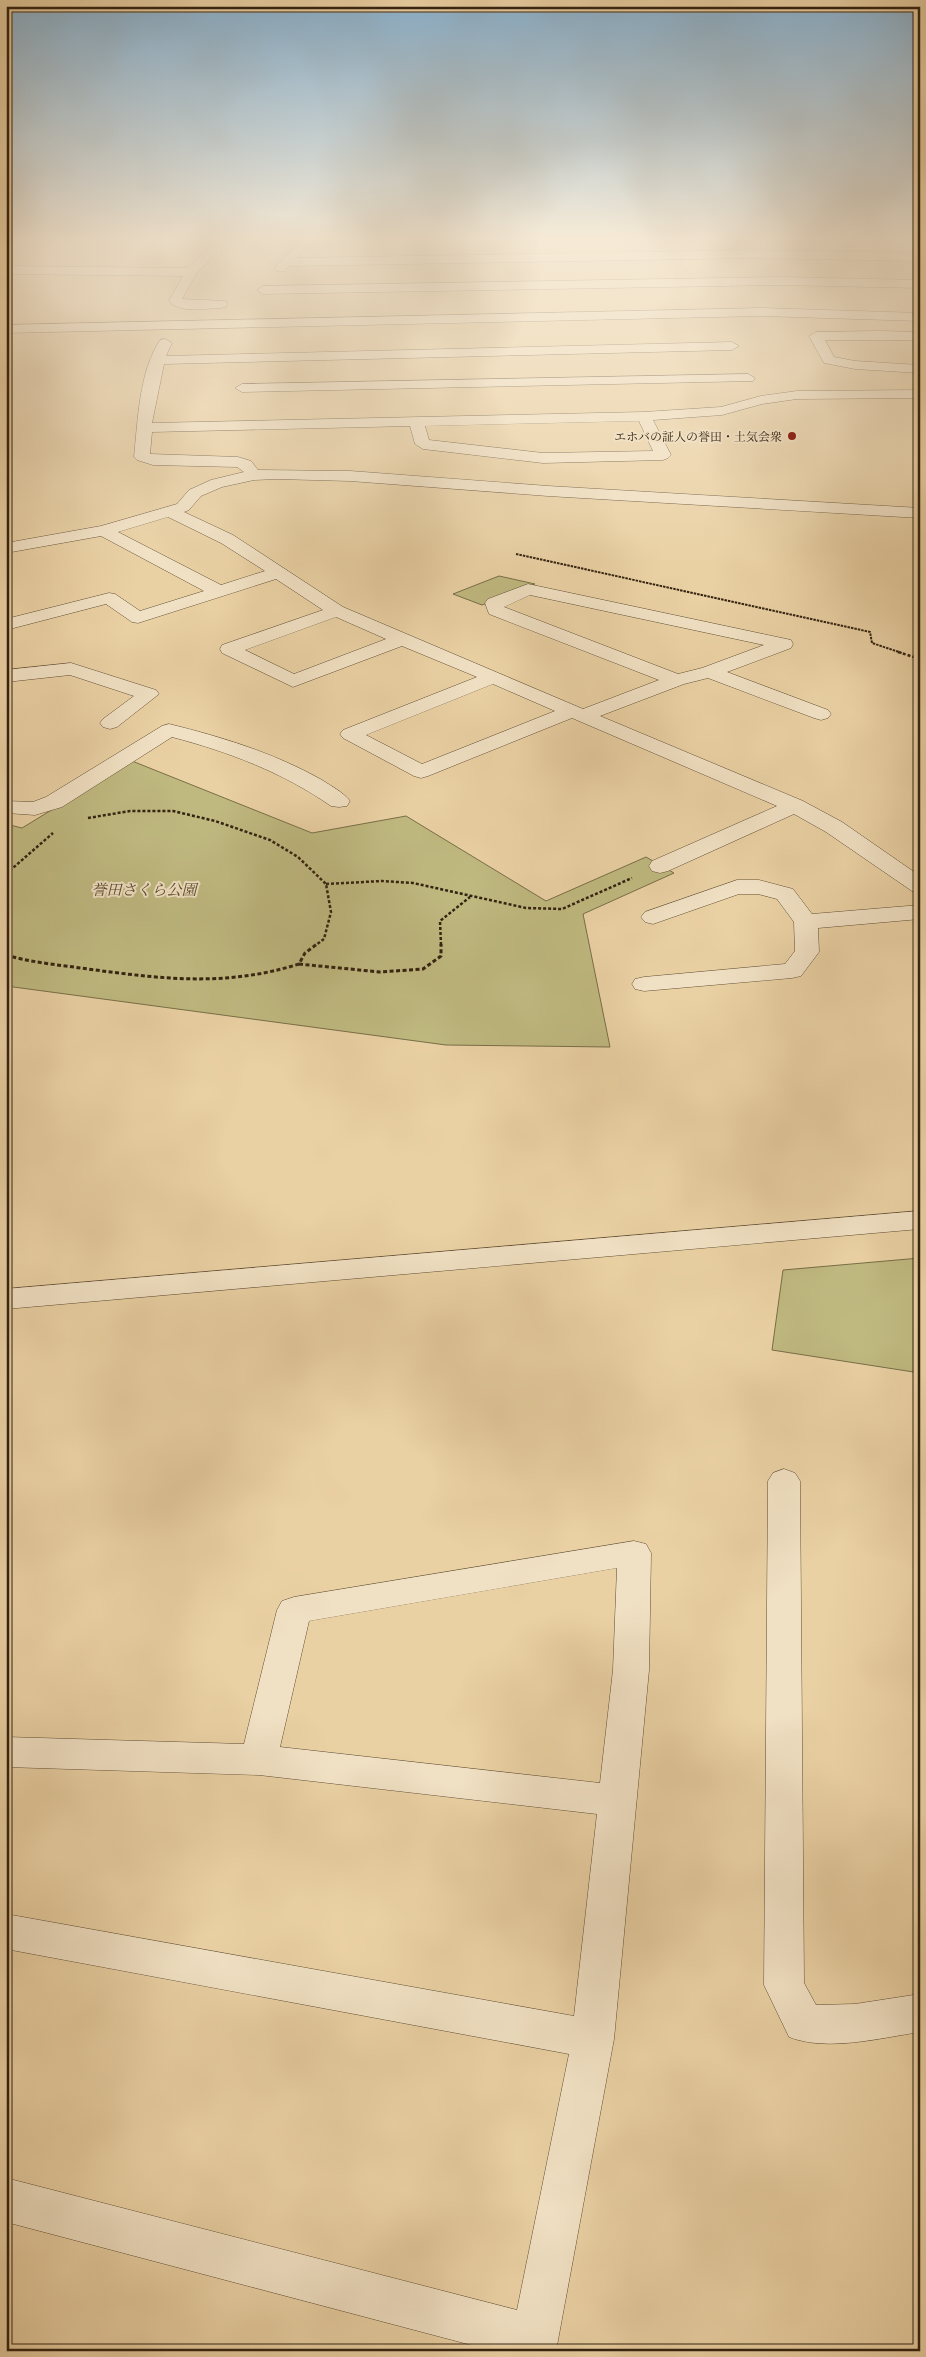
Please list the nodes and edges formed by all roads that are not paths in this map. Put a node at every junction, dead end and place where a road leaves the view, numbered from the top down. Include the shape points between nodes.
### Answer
1 (164, 346) edge
2 (732, 346) joint
3 (820, 346) edge
4 (242, 357) junction
5 (157, 360) junction
6 (920, 369) edge
7 (748, 378) junction
8 (242, 388) junction
9 (920, 394) edge
10 (761, 400) junction
11 (242, 416) junction
12 (644, 416) junction
13 (416, 422) junction
14 (144, 428) junction
15 (254, 475) junction
16 (171, 512) junction
17 (920, 513) edge
18 (103, 531) junction
19 (6, 548) edge
20 (277, 573) junction
21 (218, 591) junction
22 (337, 611) junction
23 (6, 625) edge
24 (400, 640) junction
25 (709, 672) junction
26 (6, 676) edge
27 (492, 678) junction
28 (677, 680) junction
29 (578, 713) junction
30 (821, 714) dead end
31 (110, 723) dead end
32 (339, 801) dead end
33 (795, 806) junction
34 (6, 807) edge
35 (660, 866) road end
36 (920, 886) edge
37 (920, 912) edge
38 (653, 917) dead end
39 (806, 922) junction
40 (644, 984) dead end
41 (920, 1220) edge
42 (6, 1300) edge
43 (784, 1481) dead end
44 (6, 1752) edge
45 (259, 1760) junction
46 (617, 1801) junction
47 (6, 1931) edge
48 (920, 2012) edge
49 (593, 2039) junction
50 (6, 2200) edge
51 (533, 2344) edge

1 - 5 street
2 - 4 street
2 - 7 street
3 - 6 street via 828,360 838,363
4 - 5 street
4 - 8 street
5 - 14 street
7 - 8 street
7 - 10 street
8 - 11 street
9 - 10 street via 797,395
10 - 12 street via 722,411
11 - 13 street
11 - 14 street
12 - 13 street
12 - 13 street via 663,455 543,458 422,444
14 - 15 street via 142,457 145,459 238,462 245,464
15 - 16 street via 217,483 195,494 183,508
15 - 17 street via 341,476
16 - 18 street
16 - 20 street via 227,539
18 - 19 street
18 - 21 street
20 - 21 street
20 - 22 street
21 - 23 street via 138,618 109,598
22 - 24 street
22 - 24 street via 228,649 293,680
24 - 27 street
25 - 28 street
25 - 28 street via 784,644 528,590 494,603 495,610
25 - 30 street
26 - 31 street via 71,669 149,694
27 - 29 street
27 - 29 street via 350,734 421,772
28 - 29 street
29 - 33 street
32 - 34 street via 316,784 263,759 222,743 169,730 54,802 35,809
33 - 35 street
33 - 36 street via 834,827
37 - 39 street
38 - 39 street via 737,887 758,887 785,894
39 - 40 street via 807,952 792,971
41 - 42 street
43 - 48 street via 784,1986 804,2024 855,2023
44 - 45 street
45 - 46 street
45 - 46 street via 294,1610 634,1553 630,1670
46 - 49 street
47 - 49 street
49 - 51 street
50 - 51 street

